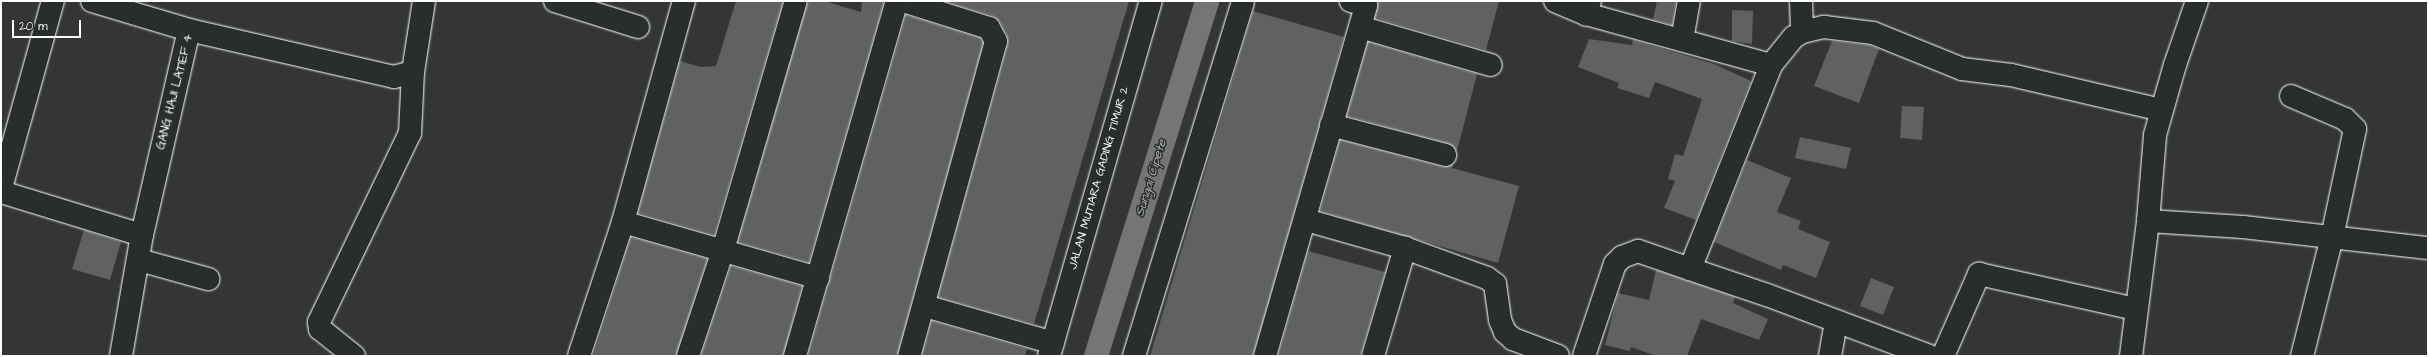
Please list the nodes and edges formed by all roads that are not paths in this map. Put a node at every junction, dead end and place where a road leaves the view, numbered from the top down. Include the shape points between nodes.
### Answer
1 (53, 1) edge
2 (92, 1) edge
3 (424, 1) edge
4 (555, 1) edge
5 (684, 1) edge
6 (796, 1) edge
7 (897, 1) edge
8 (903, 1) edge
9 (1151, 1) edge
10 (1243, 1) edge
11 (1555, 1) edge
12 (1689, 1) edge
13 (1801, 1) edge
14 (2198, 1) edge
15 (1362, 2) edge
16 (1588, 8) edge
17 (638, 27) dead end
18 (1360, 27) junction
19 (189, 30) junction
20 (1802, 32) junction
21 (1682, 40) junction
22 (1491, 65) dead end
23 (1771, 65) junction
24 (413, 72) junction
25 (2291, 96) dead end
26 (2161, 110) junction
27 (1331, 124) junction
28 (1445, 155) dead end
29 (1, 188) edge
30 (1, 192) edge
31 (1306, 220) junction
32 (2148, 221) junction
33 (623, 222) junction
34 (142, 235) junction
35 (2332, 237) junction
36 (1405, 248) junction
37 (2428, 248) edge
38 (723, 250) junction
39 (139, 260) junction
40 (1690, 269) junction
41 (818, 278) junction
42 (208, 279) dead end
43 (925, 306) junction
44 (2135, 309) junction
45 (1836, 322) junction
46 (1051, 349) edge
47 (121, 356) edge
48 (354, 356) edge
49 (579, 356) edge
50 (688, 356) edge
51 (795, 356) edge
52 (909, 356) edge
53 (1134, 356) edge
54 (1265, 356) edge
55 (1373, 356) edge
56 (1558, 356) edge
57 (1584, 356) edge
58 (1830, 356) edge
59 (1929, 356) edge
60 (1943, 356) edge
61 (2131, 356) edge
62 (2302, 356) edge

1 - 29 street
2 - 19 street
3 - 24 street
4 - 17 street
5 - 33 street
6 - 38 street
7 - 41 street
8 - 43 street via 989,28 996,41
9 - 46 street, JALAN MUTIARA GADING TIMUR 2
10 - 53 street
11 - 16 street
12 - 21 street
13 - 20 street
14 - 26 street
15 - 18 street
16 - 21 street
18 - 22 street
18 - 27 street
19 - 24 street, GANG HAJI LATIEF 4 via 394,78
19 - 34 street, GANG HAJI LATIEF 4
20 - 23 street via 1794,37
20 - 26 street via 1824,27 1873,33 1962,69 2011,75
21 - 23 street
23 - 40 street
24 - 48 street via 410,133 319,322 320,329
25 - 35 street via 2345,119 2355,130
26 - 32 street via 2155,135
27 - 28 street
27 - 31 street
30 - 34 street
31 - 36 street
31 - 54 street
32 - 35 street via 2250,227
32 - 44 street
33 - 38 street
33 - 49 street
34 - 39 street, GANG HAJI LATIEF 4
35 - 37 street
35 - 62 street
36 - 55 street
36 - 56 street via 1487,278 1495,284 1500,320 1505,332 1513,339
38 - 41 street
38 - 50 street
39 - 42 street
39 - 47 street, GANG HAJI LATIEF 4
40 - 45 street
40 - 57 street via 1638,251 1622,257 1615,264
41 - 51 street
43 - 46 street
43 - 52 street
44 - 60 street via 1979,274
44 - 61 street
45 - 58 street
45 - 59 street

